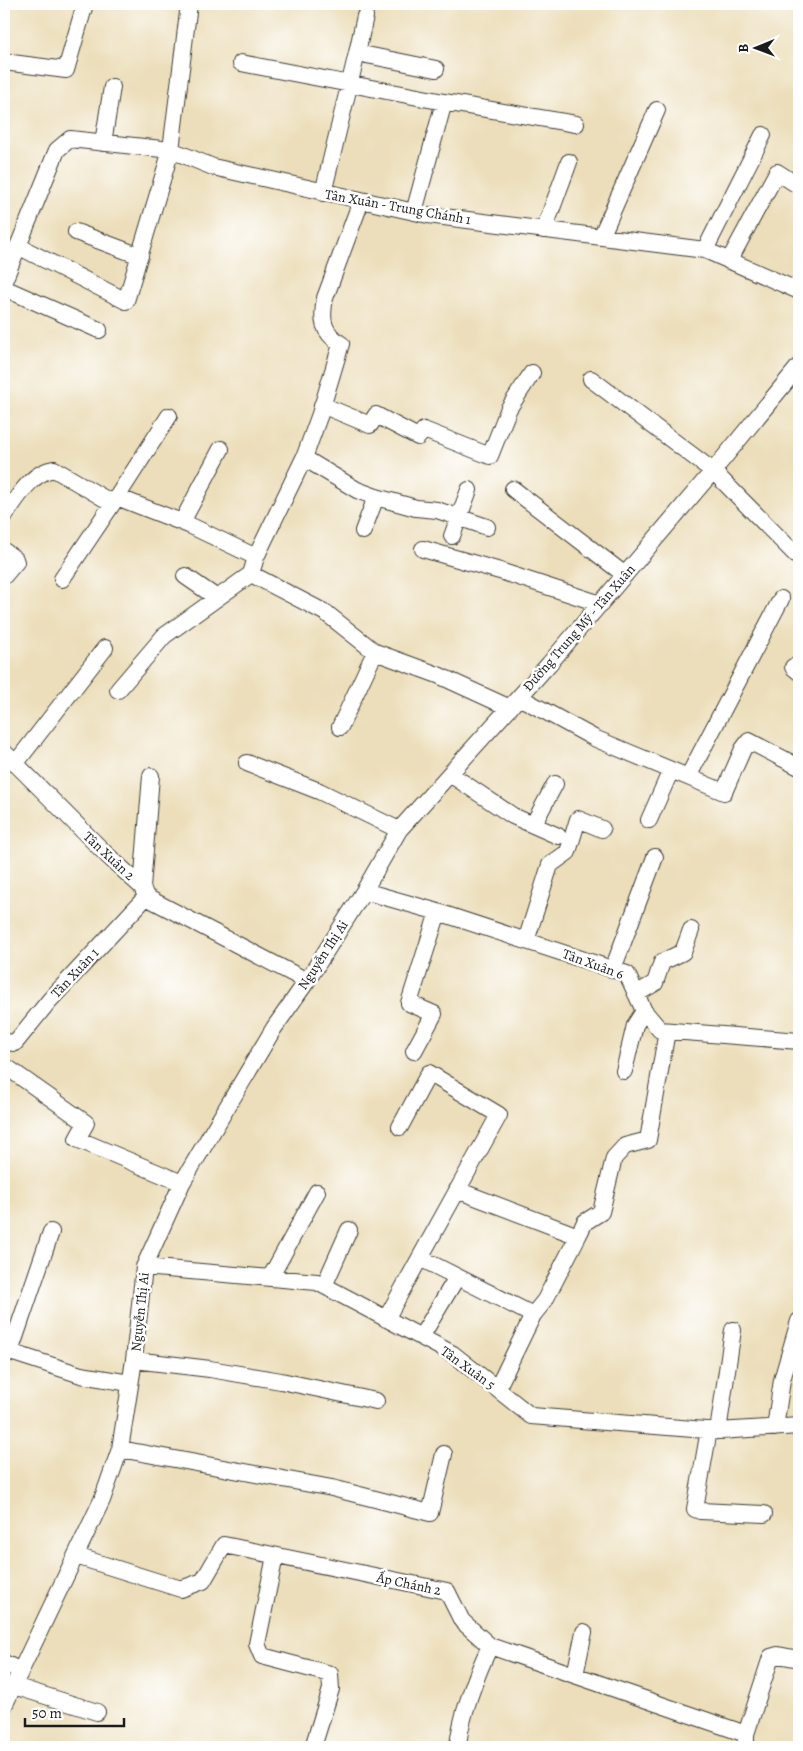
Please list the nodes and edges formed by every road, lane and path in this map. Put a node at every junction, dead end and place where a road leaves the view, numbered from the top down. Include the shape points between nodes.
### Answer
1 (85, 4) edge
2 (189, 4) edge
3 (365, 16) dead end
4 (357, 53) junction
5 (4, 62) edge
6 (241, 63) dead end
7 (436, 69) dead end
8 (350, 84) junction
9 (112, 87) dead end
10 (444, 102) junction
11 (657, 110) dead end
12 (576, 124) dead end
13 (764, 135) dead end
14 (103, 143) junction
15 (171, 150) junction
16 (569, 162) dead end
17 (799, 186) edge
18 (323, 193) junction
19 (361, 201) junction
20 (414, 212) junction
21 (544, 230) junction
22 (76, 232) dead end
23 (601, 237) junction
24 (18, 246) junction
25 (705, 250) junction
26 (140, 256) junction
27 (729, 261) junction
28 (4, 281) edge
29 (4, 288) edge
30 (799, 291) edge
31 (99, 330) dead end
32 (799, 367) edge
33 (532, 373) dead end
34 (591, 379) dead end
35 (322, 405) junction
36 (169, 416) dead end
37 (221, 449) dead end
38 (304, 458) junction
39 (713, 471) junction
40 (513, 489) dead end
41 (469, 490) dead end
42 (376, 498) junction
43 (114, 500) junction
44 (4, 516) edge
45 (459, 517) junction
46 (182, 522) junction
47 (487, 527) dead end
48 (363, 531) dead end
49 (452, 536) dead end
50 (423, 549) dead end
51 (4, 551) edge
52 (256, 557) junction
53 (799, 558) edge
54 (251, 574) junction
55 (625, 575) junction
56 (4, 576) edge
57 (185, 576) dead end
58 (62, 579) dead end
59 (217, 598) junction
60 (781, 599) dead end
61 (601, 604) junction
62 (104, 648) dead end
63 (375, 652) junction
64 (118, 690) dead end
65 (514, 702) junction
66 (340, 727) dead end
67 (4, 752) edge
68 (247, 763) dead end
69 (15, 764) junction
70 (799, 767) edge
71 (671, 770) junction
72 (450, 774) junction
73 (151, 776) dead end
74 (688, 777) junction
75 (555, 784) dead end
76 (650, 820) dead end
77 (533, 825) junction
78 (602, 829) dead end
79 (399, 830) junction
80 (558, 836) dead end
81 (655, 857) dead end
82 (364, 891) junction
83 (144, 892) junction
84 (438, 912) junction
85 (691, 930) dead end
86 (526, 941) junction
87 (613, 969) junction
88 (307, 981) junction
89 (636, 994) junction
90 (644, 1011) junction
91 (667, 1031) junction
92 (799, 1041) edge
93 (9, 1043) edge
94 (414, 1051) dead end
95 (6, 1071) edge
96 (624, 1071) dead end
97 (400, 1127) dead end
98 (182, 1183) junction
99 (458, 1190) junction
100 (316, 1192) dead end
101 (348, 1230) dead end
102 (51, 1232) dead end
103 (578, 1236) junction
104 (420, 1258) junction
105 (144, 1267) junction
106 (457, 1277) junction
107 (270, 1278) junction
108 (324, 1286) junction
109 (533, 1315) junction
110 (386, 1319) junction
111 (799, 1321) edge
112 (733, 1330) dead end
113 (421, 1337) junction
114 (7, 1351) edge
115 (134, 1360) junction
116 (130, 1383) junction
117 (497, 1389) junction
118 (376, 1402) dead end
119 (799, 1426) edge
120 (775, 1428) junction
121 (713, 1431) junction
122 (120, 1449) junction
123 (444, 1454) dead end
124 (764, 1514) dead end
125 (76, 1556) junction
126 (275, 1556) junction
127 (584, 1632) dead end
128 (490, 1646) junction
129 (799, 1659) edge
130 (4, 1663) edge
131 (21, 1671) junction
132 (575, 1675) junction
133 (14, 1686) junction
134 (4, 1706) edge
135 (96, 1712) dead end
136 (746, 1740) edge
137 (313, 1747) edge
138 (458, 1747) edge

1 - 5 street via 66,70
2 - 15 street
3 - 4 street
4 - 7 street
4 - 8 street
6 - 8 street
8 - 10 street
8 - 18 street
9 - 14 street
10 - 12 street
10 - 20 street
11 - 23 street
13 - 25 street
14 - 15 street, Tân Xuân - Trung Chánh 1
14 - 24 street, Tân Xuân - Trung Chánh 1 via 70,139 57,150
15 - 18 street, Tân Xuân - Trung Chánh 1 via 212,168
15 - 26 street
16 - 21 street
17 - 27 street via 777,172
18 - 19 street, Tân Xuân - Trung Chánh 1
19 - 20 street, Tân Xuân - Trung Chánh 1
19 - 35 street via 325,298 322,314 325,328 331,338 341,344
20 - 21 street, Tân Xuân - Trung Chánh 1
21 - 23 street, Tân Xuân - Trung Chánh 1
22 - 26 street
23 - 25 street, Tân Xuân - Trung Chánh 1
24 - 26 street via 126,301
24 - 28 street, Tân Xuân - Trung Chánh 1
25 - 27 street, Tân Xuân - Trung Chánh 1
27 - 30 street, Tân Xuân - Trung Chánh 1
29 - 31 street
32 - 39 street, Đường Trung Mỹ - Tân Xuân
33 - 35 street via 509,408 490,456 424,430 418,437 376,415 370,425
34 - 39 street
35 - 38 street
36 - 43 street
37 - 46 street
38 - 42 street
38 - 52 street
39 - 53 street
39 - 55 street, Đường Trung Mỹ - Tân Xuân
40 - 55 street
41 - 45 street
42 - 45 street
42 - 48 street
43 - 44 street via 54,469 46,470 24,489
43 - 46 street
43 - 58 street
45 - 47 street
45 - 49 street
46 - 52 street
50 - 61 street
51 - 56 street via 16,562
52 - 54 street
54 - 59 street
54 - 63 street via 326,613
55 - 61 street, Đường Trung Mỹ - Tân Xuân
57 - 59 street
59 - 64 street via 164,636
60 - 74 street
61 - 65 street, Đường Trung Mỹ - Tân Xuân
62 - 69 street
63 - 65 street
63 - 66 street
65 - 71 street
65 - 72 street, Đường Trung Mỹ - Tân Xuân
67 - 69 street, Tân Xuân 2
68 - 79 street via 319,791
69 - 83 street, Tân Xuân 2
70 - 74 street via 750,742 724,792
71 - 74 street
71 - 76 street
72 - 77 street via 513,816
72 - 79 street, Đường Trung Mỹ - Tân Xuân
73 - 83 street
75 - 77 street
77 - 80 street
78 - 86 street via 578,820 568,852 550,865
79 - 82 street, Đường Trung Mỹ - Tân Xuân
81 - 87 street
82 - 84 street, Tân Xuân 6
82 - 88 street, Nguyễn Thị Ai
83 - 88 street, Tân Xuân 2
83 - 93 street, Tân Xuân 1
84 - 86 street, Tân Xuân 6
84 - 94 street via 408,1003 434,1014
85 - 89 street via 683,952 662,962 655,983
86 - 87 street, Tân Xuân 6
87 - 89 street, Tân Xuân 6 via 627,974
88 - 98 street, Nguyễn Thị Ai via 274,1028
89 - 90 street, Tân Xuân 6
90 - 91 street, Tân Xuân 6 via 660,1030
90 - 96 street via 635,1025
91 - 92 street
91 - 103 street via 648,1140 625,1146 614,1158 601,1212 585,1222
93 - 95 street via 15,1058
95 - 98 street via 86,1123 77,1139
97 - 99 street via 429,1073 499,1115
98 - 105 street, Nguyễn Thị Ai
99 - 103 street
99 - 104 street
100 - 107 street
101 - 108 street
102 - 114 street
103 - 109 street via 545,1300
104 - 106 street
104 - 110 street
105 - 107 street, Tân Xuân 5
105 - 115 street, Nguyễn Thị Ai
106 - 109 street
106 - 113 street
107 - 108 street, Tân Xuân 5 via 317,1282
108 - 110 street, Tân Xuân 5
109 - 117 street
110 - 113 street, Tân Xuân 5
111 - 120 street via 782,1380
112 - 121 street
113 - 117 street, Tân Xuân 5 via 453,1354
114 - 116 street via 81,1374
115 - 116 street, Nguyễn Thị Ai
115 - 118 street via 218,1370
116 - 122 street, Nguyễn Thị Ai
117 - 121 street, Tân Xuân 5 via 531,1416
119 - 120 street, Tân Xuân 5
120 - 121 street, Tân Xuân 5
121 - 124 street via 695,1509
122 - 123 street via 332,1488 430,1513
122 - 125 street, Nguyễn Thị Ai via 102,1500
125 - 126 street, Ấp Chánh 2 via 181,1589 203,1581 224,1545
125 - 131 street, Nguyễn Thị Ai
126 - 128 street, Ấp Chánh 2 via 447,1591 462,1621
126 - 137 street via 258,1644 262,1656 330,1674 331,1689
127 - 132 street
128 - 132 street, Ấp Chánh 2
128 - 138 street via 478,1669
129 - 136 street via 771,1657
130 - 131 street
131 - 133 street, Nguyễn Thị Ai
132 - 136 street, Ấp Chánh 2
133 - 134 street, Nguyễn Thị Ai
133 - 135 street

